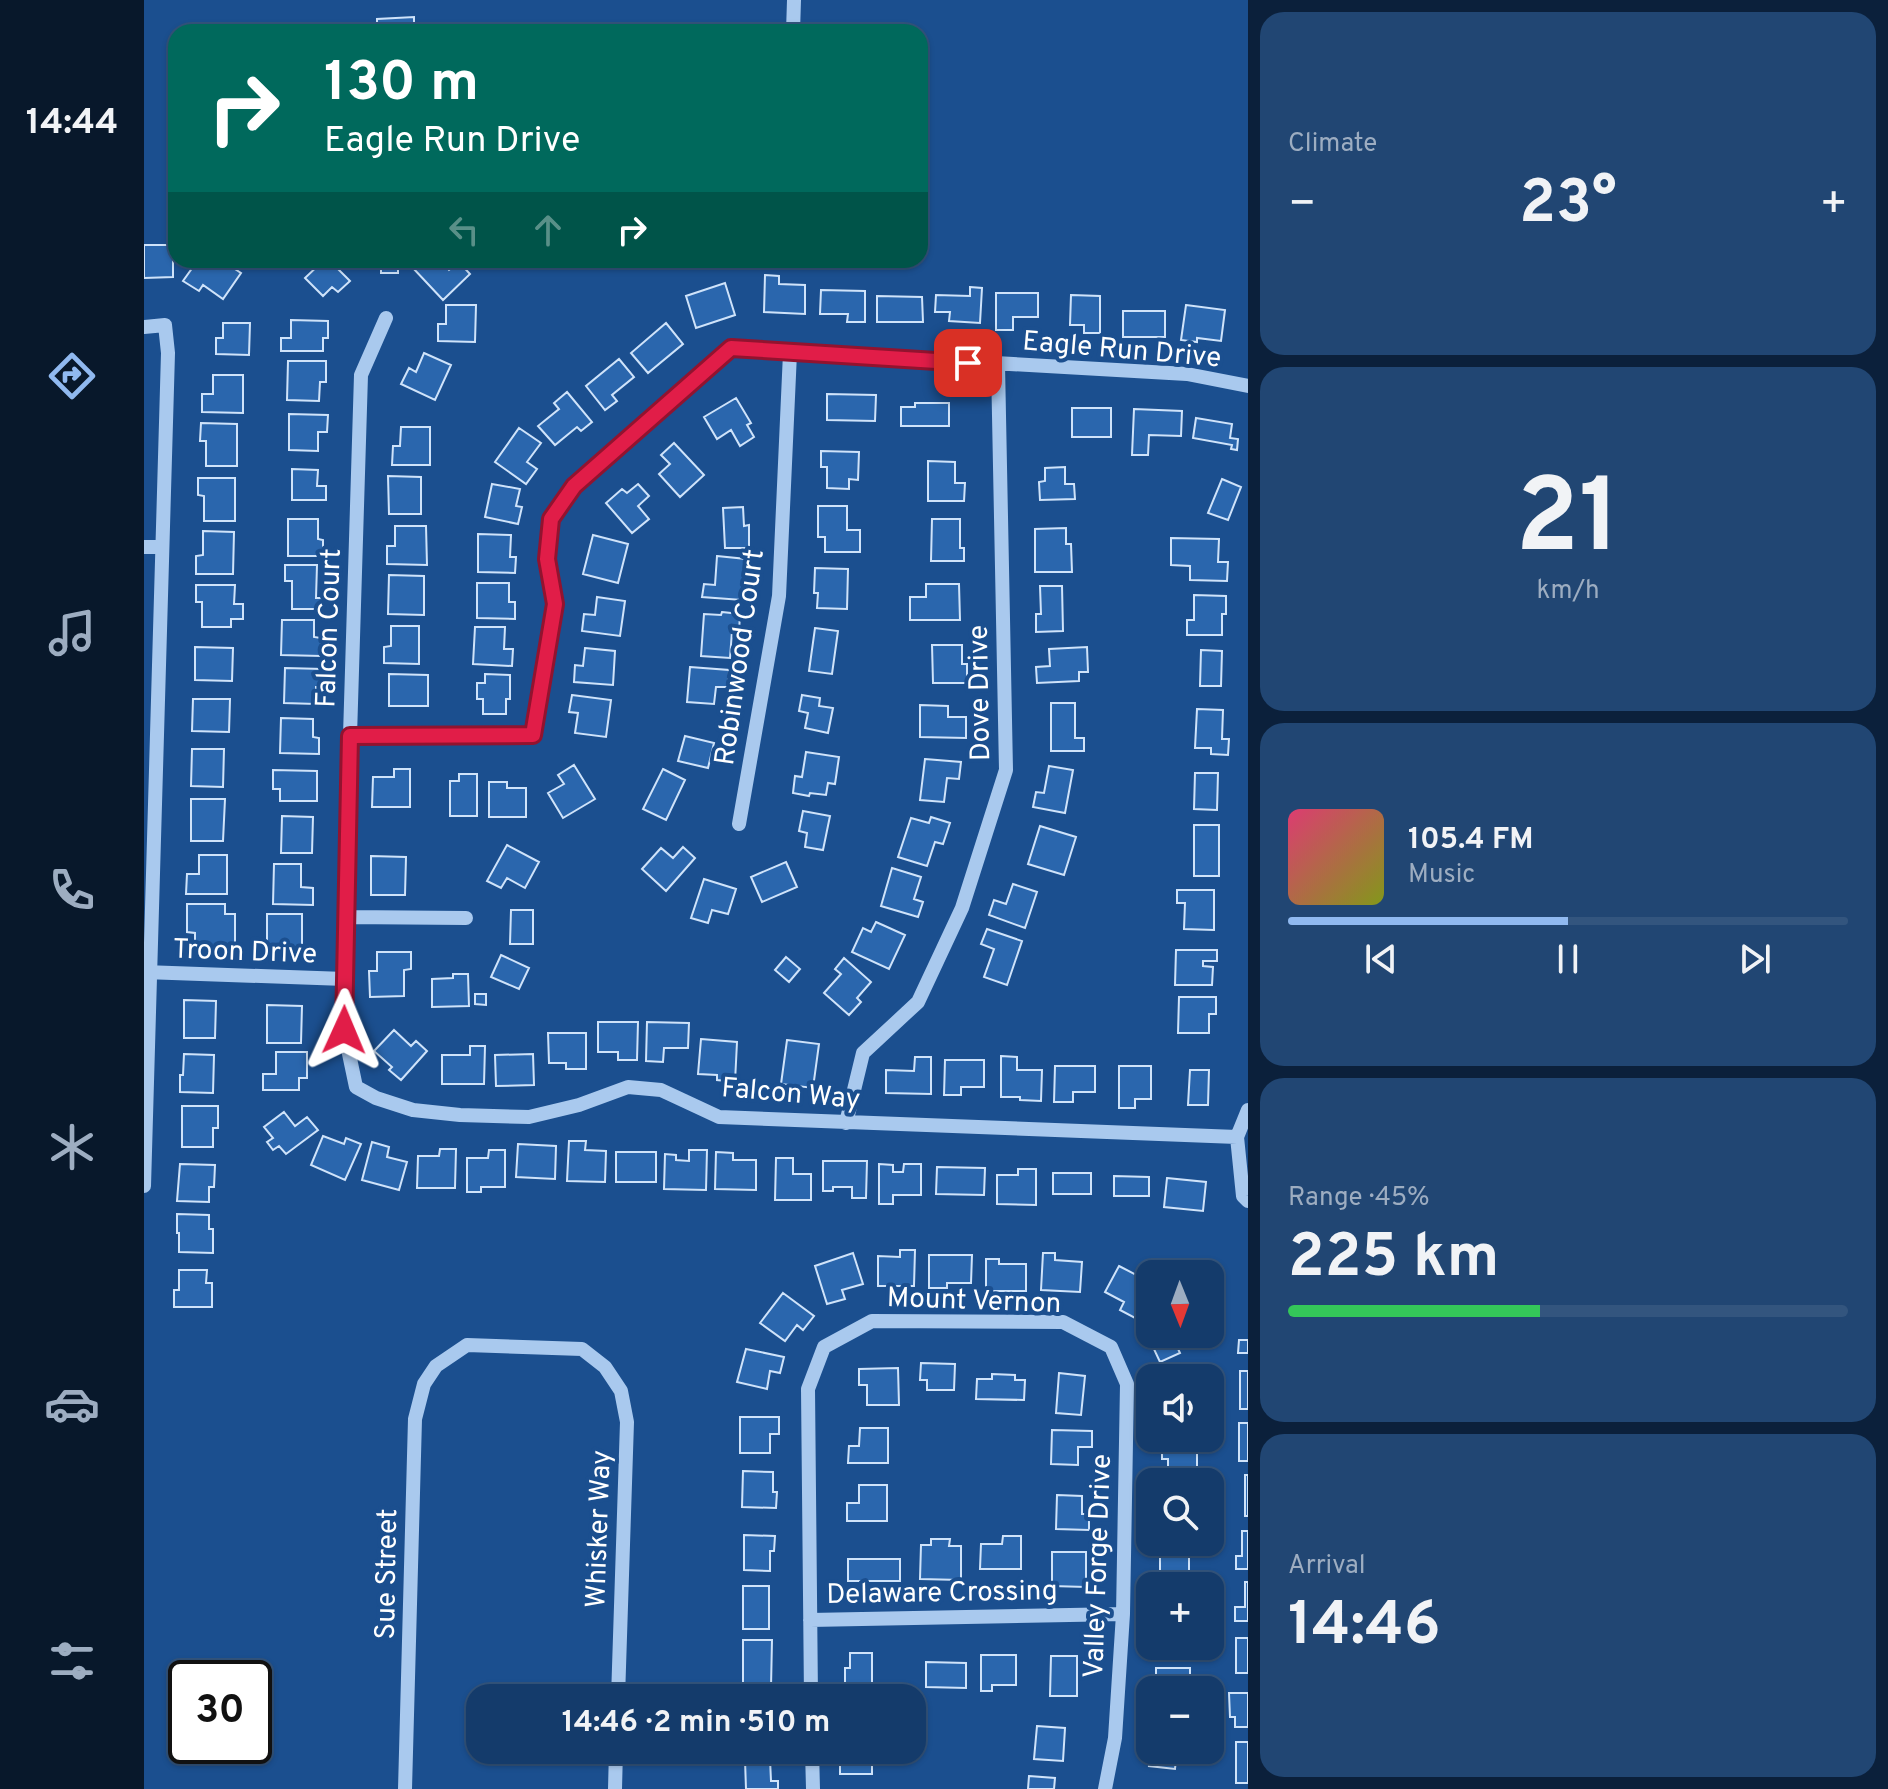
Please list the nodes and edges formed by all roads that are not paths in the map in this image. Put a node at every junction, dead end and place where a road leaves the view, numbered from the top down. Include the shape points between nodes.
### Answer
1 (794, 0) edge
2 (793, 24) edge
3 (386, 318) dead end
4 (144, 327) edge
5 (790, 353) junction
6 (998, 365) junction
7 (1248, 386) edge
8 (144, 547) edge
9 (162, 547) junction
10 (350, 736) junction
11 (739, 824) dead end
12 (346, 917) junction
13 (466, 918) dead end
14 (147, 972) edge
15 (345, 979) junction
16 (356, 1087) joint
17 (1248, 1110) edge
18 (846, 1123) junction
19 (1237, 1137) junction
20 (144, 1182) edge
21 (1248, 1201) edge
22 (1111, 1347) joint
23 (436, 1366) joint
24 (1123, 1614) junction
25 (810, 1620) junction
26 (618, 1684) edge
27 (811, 1684) edge
28 (616, 1764) edge
29 (812, 1764) edge
30 (405, 1789) edge
31 (615, 1789) edge
32 (813, 1789) edge
33 (1105, 1789) edge

1 - 2 street
3 - 10 street, Falcon Court via 361,375
4 - 9 street via 165,325 168,353
5 - 6 street, Eagle Run Drive
5 - 10 street, Eagle Run Drive via 731,348 574,486 551,519 547,559 555,604 533,735
5 - 11 street, Robinwood Court via 779,596
6 - 7 street, Eagle Run Drive via 1187,374
6 - 18 street, Dove Drive via 1006,770 962,908 918,1002 863,1053
8 - 9 street
9 - 14 street
10 - 12 street, Falcon Court
12 - 13 street
12 - 15 street, Falcon Court
14 - 15 street, Troon Drive
14 - 20 street
15 - 16 street, Falcon Court via 344,1030
16 - 18 street, Falcon Way via 413,1110 460,1115 529,1117 628,1087 661,1090 719,1117
17 - 19 street
18 - 19 street, Falcon Way
19 - 21 street via 1243,1196
22 - 24 street, Valley Forge Drive via 1127,1384
22 - 25 street, Mount Vernon via 1063,1322 872,1321 824,1347 808,1389
23 - 26 street, Whisker Way via 467,1345 582,1349 605,1367 621,1391 627,1422
23 - 30 street, Sue Street via 424,1384 415,1419
24 - 25 street, Delaware Crossing
24 - 33 street, Valley Forge Drive via 1115,1738
25 - 27 street, Mount Vernon
28 - 31 street
29 - 32 street

